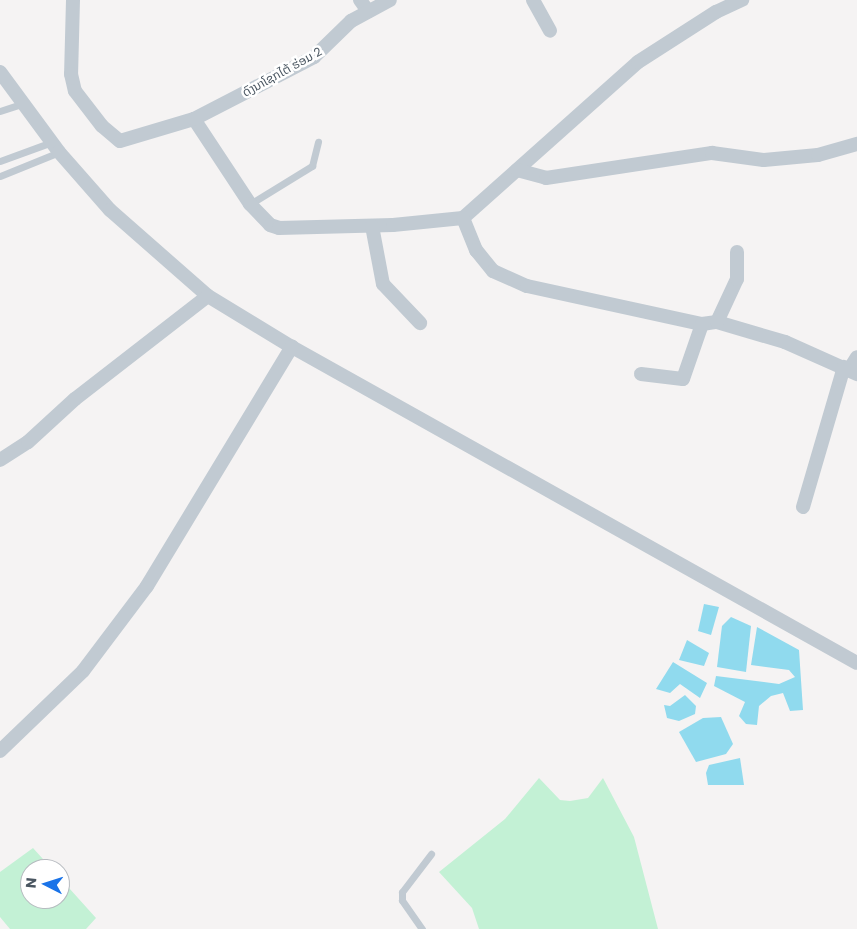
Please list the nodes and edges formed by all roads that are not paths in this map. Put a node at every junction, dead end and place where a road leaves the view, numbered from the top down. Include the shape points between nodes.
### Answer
1 (73, 0) edge
2 (390, 0) edge
3 (532, 0) edge
4 (742, 0) edge
5 (364, 6) edge
6 (550, 31) dead end
7 (0, 72) edge
8 (20, 104) junction
9 (0, 111) edge
10 (194, 119) junction
11 (318, 142) dead end
12 (857, 144) edge
13 (56, 147) junction
14 (0, 161) edge
15 (517, 170) junction
16 (0, 176) edge
17 (250, 204) junction
18 (463, 218) junction
19 (372, 226) junction
20 (737, 252) dead end
21 (208, 296) junction
22 (717, 322) junction
23 (420, 323) dead end
24 (702, 324) junction
25 (292, 347) junction
26 (857, 357) edge
27 (850, 370) edge
28 (641, 374) dead end
29 (0, 460) edge
30 (803, 507) dead end
31 (857, 663) edge
32 (0, 751) edge
33 (431, 854) dead end
34 (422, 929) edge

1 - 10 street, ດົງນາໂຊກໄຕ້ ຮ່ອມ 2 via 71,74 75,91 102,126 120,141
2 - 5 street, ດົງນາໂຊກໄຕ້ ຮ່ອມ 2
3 - 6 street
4 - 15 street via 716,12 638,62
5 - 10 street, ດົງນາໂຊກໄຕ້ ຮ່ອມ 2 via 314,57
7 - 8 street
8 - 9 lane
8 - 13 street
10 - 17 street
11 - 17 lane via 312,166
12 - 15 street via 818,155 764,160 712,153 546,178
13 - 14 lane
13 - 16 lane
13 - 21 street via 110,210
15 - 18 street
17 - 19 street via 270,225 279,228
18 - 19 street
18 - 24 street via 476,250 494,271 527,286
19 - 23 street via 383,284
20 - 22 street via 737,279
21 - 25 street
21 - 29 street via 75,400 28,442
22 - 24 street
22 - 27 street via 785,342
24 - 28 street via 683,379
25 - 31 street
25 - 32 street via 147,586 83,671
26 - 27 street
27 - 30 street
33 - 34 lane via 402,892 402,900

